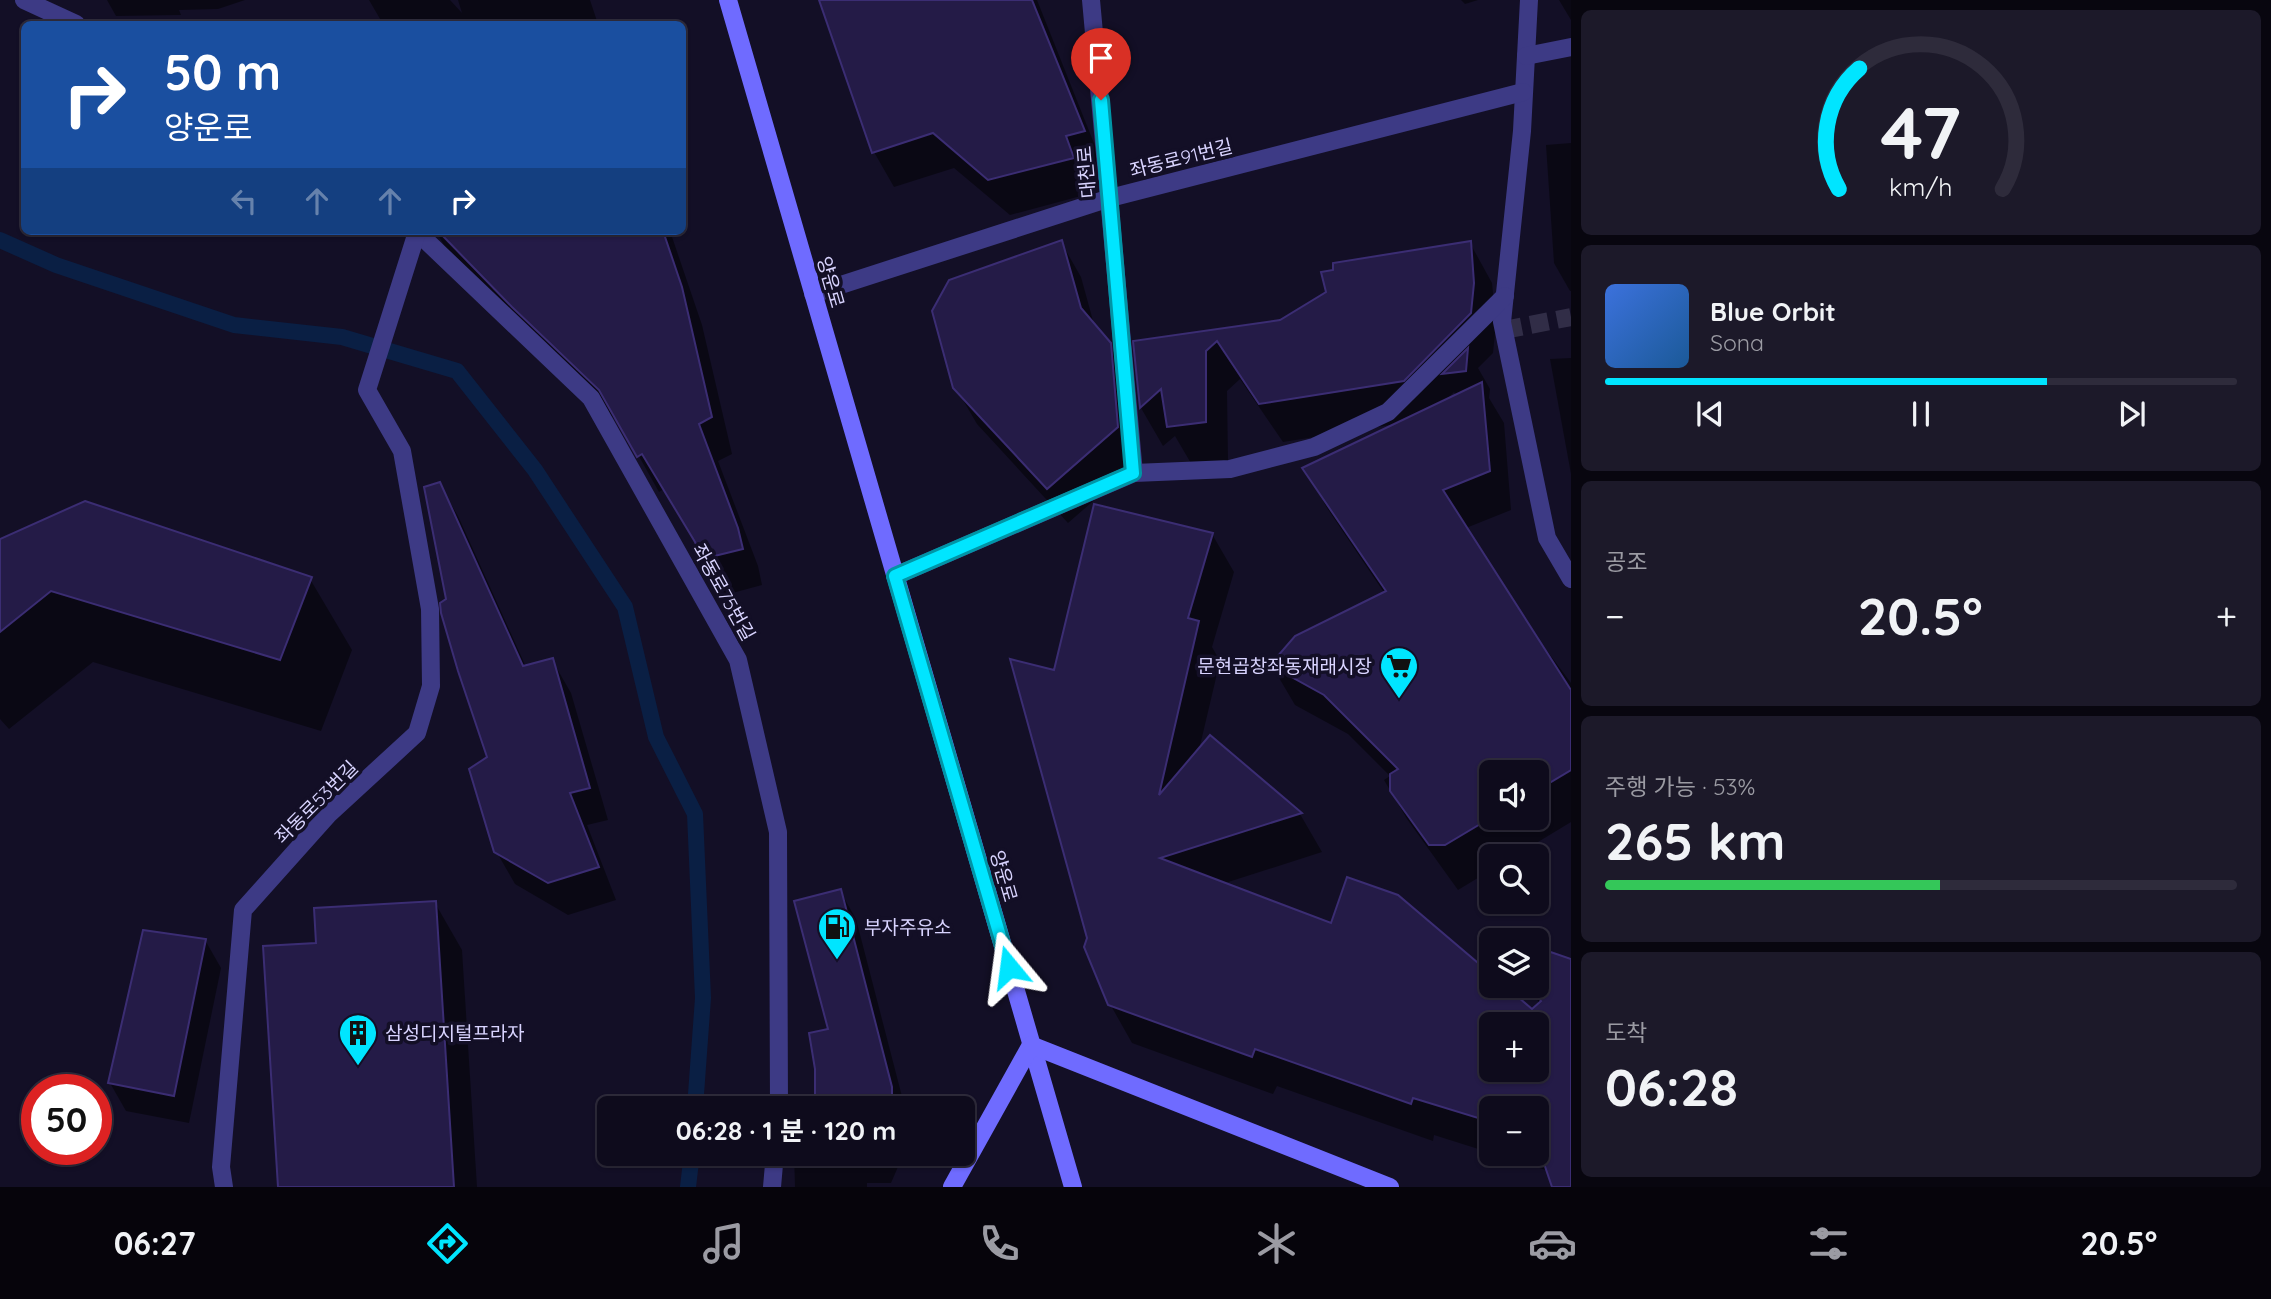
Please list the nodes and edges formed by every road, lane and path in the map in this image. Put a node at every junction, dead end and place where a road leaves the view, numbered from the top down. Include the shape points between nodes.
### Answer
1 (24, 0) edge
2 (728, 0) edge
3 (1091, 0) edge
4 (1529, 0) edge
5 (70, 21) edge
6 (1571, 47) edge
7 (1526, 56) junction
8 (1523, 92) junction
9 (1110, 207) junction
10 (416, 235) edge
11 (420, 235) edge
12 (813, 294) junction
13 (1505, 296) junction
14 (1133, 473) junction
15 (895, 576) junction
16 (1571, 579) edge
17 (1031, 1045) junction
18 (779, 1096) edge
19 (774, 1166) edge
20 (224, 1187) edge
21 (772, 1187) edge
22 (951, 1187) edge
23 (1073, 1187) edge
24 (1390, 1187) edge

1 - 5 street
2 - 12 main road, 양운로
3 - 9 street, 대천로
4 - 7 street
6 - 7 street
7 - 8 street
8 - 9 street, 좌동로91번길
8 - 13 street
9 - 12 street, 좌동로91번길
9 - 14 street
10 - 20 street, 좌동로53번길 via 367,390 402,451 430,609 431,686 417,733 328,815 243,910 221,1167
11 - 18 street, 좌동로75번길 via 590,398 738,660 778,832
12 - 15 main road, 양운로
13 - 14 street via 1388,412 1314,447 1230,469
13 - 16 street via 1502,322 1547,538
14 - 15 street
15 - 17 main road, 양운로
17 - 22 main road
17 - 23 main road, 양운로
17 - 24 main road
19 - 21 street

